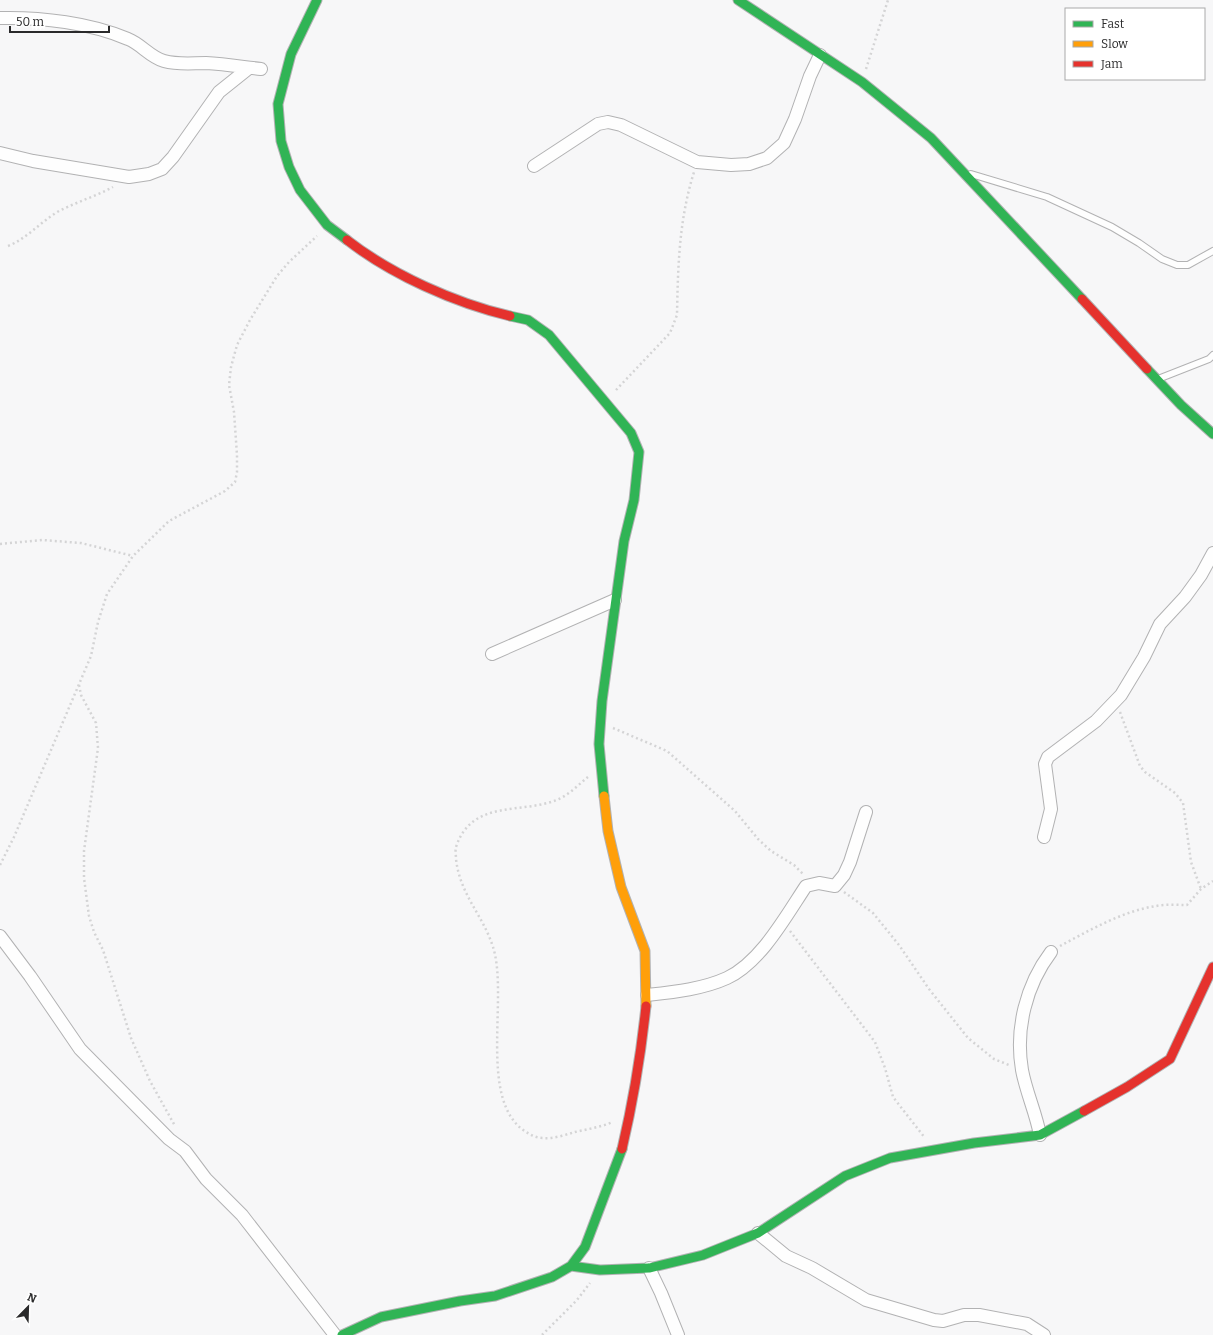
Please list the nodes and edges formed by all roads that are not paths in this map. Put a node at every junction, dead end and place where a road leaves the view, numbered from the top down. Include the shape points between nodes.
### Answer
1 (317, 0) edge
2 (738, 0) edge
3 (0, 18) edge
4 (820, 55) junction
5 (0, 153) edge
6 (534, 166) dead end
7 (963, 172) junction
8 (1213, 251) edge
9 (1213, 355) edge
10 (1157, 379) junction
11 (1213, 434) edge
12 (1213, 553) edge
13 (615, 600) junction
14 (492, 654) dead end
15 (866, 812) dead end
16 (1044, 837) dead end
17 (0, 936) edge
18 (1051, 952) road end
19 (1213, 966) edge
20 (647, 995) junction
21 (1040, 1136) junction
22 (758, 1233) junction
23 (571, 1266) junction
24 (649, 1268) junction
25 (335, 1335) edge
26 (342, 1335) edge
27 (678, 1335) edge
28 (1044, 1335) edge

1 - 13 street via 291,54 278,104 281,141 300,190 328,226 360,250 400,273 484,310 528,320 538,326 606,401 631,433 639,452 634,500 624,541
2 - 4 street
3 - 5 street via 60,21 105,31 132,41 154,56 173,63 255,68 219,92 173,157 162,169 149,174 129,176 33,161
4 - 6 street via 784,143 767,158 749,164 697,162 621,124 608,122 598,124
4 - 7 street via 862,82 931,138
7 - 8 lane via 1047,197 1112,227 1162,259 1177,265 1188,266
7 - 10 street
9 - 10 lane via 1203,362
10 - 11 street
12 - 16 street via 1185,597 1160,624 1135,673 1116,701 1096,721 1048,757 1045,764 1052,808
13 - 14 street
13 - 20 street via 599,744 605,810 614,861 644,952
15 - 20 street via 844,875 835,886 819,883 806,886 766,945 744,966 728,978 678,991
17 - 25 street via 80,1049 184,1151 206,1179 242,1215
18 - 21 street via 1037,974 1021,1020 1022,1070
19 - 21 street via 1170,1059 1127,1087
20 - 23 street via 642,1045 621,1151 585,1247
21 - 22 street via 974,1143 890,1158 845,1176
22 - 24 street via 703,1255
22 - 28 street via 786,1256 812,1268 866,1300 922,1318 943,1321 954,1316 979,1315 1027,1324
23 - 24 street via 600,1270
23 - 26 street via 552,1277 495,1296 381,1317
24 - 27 street

